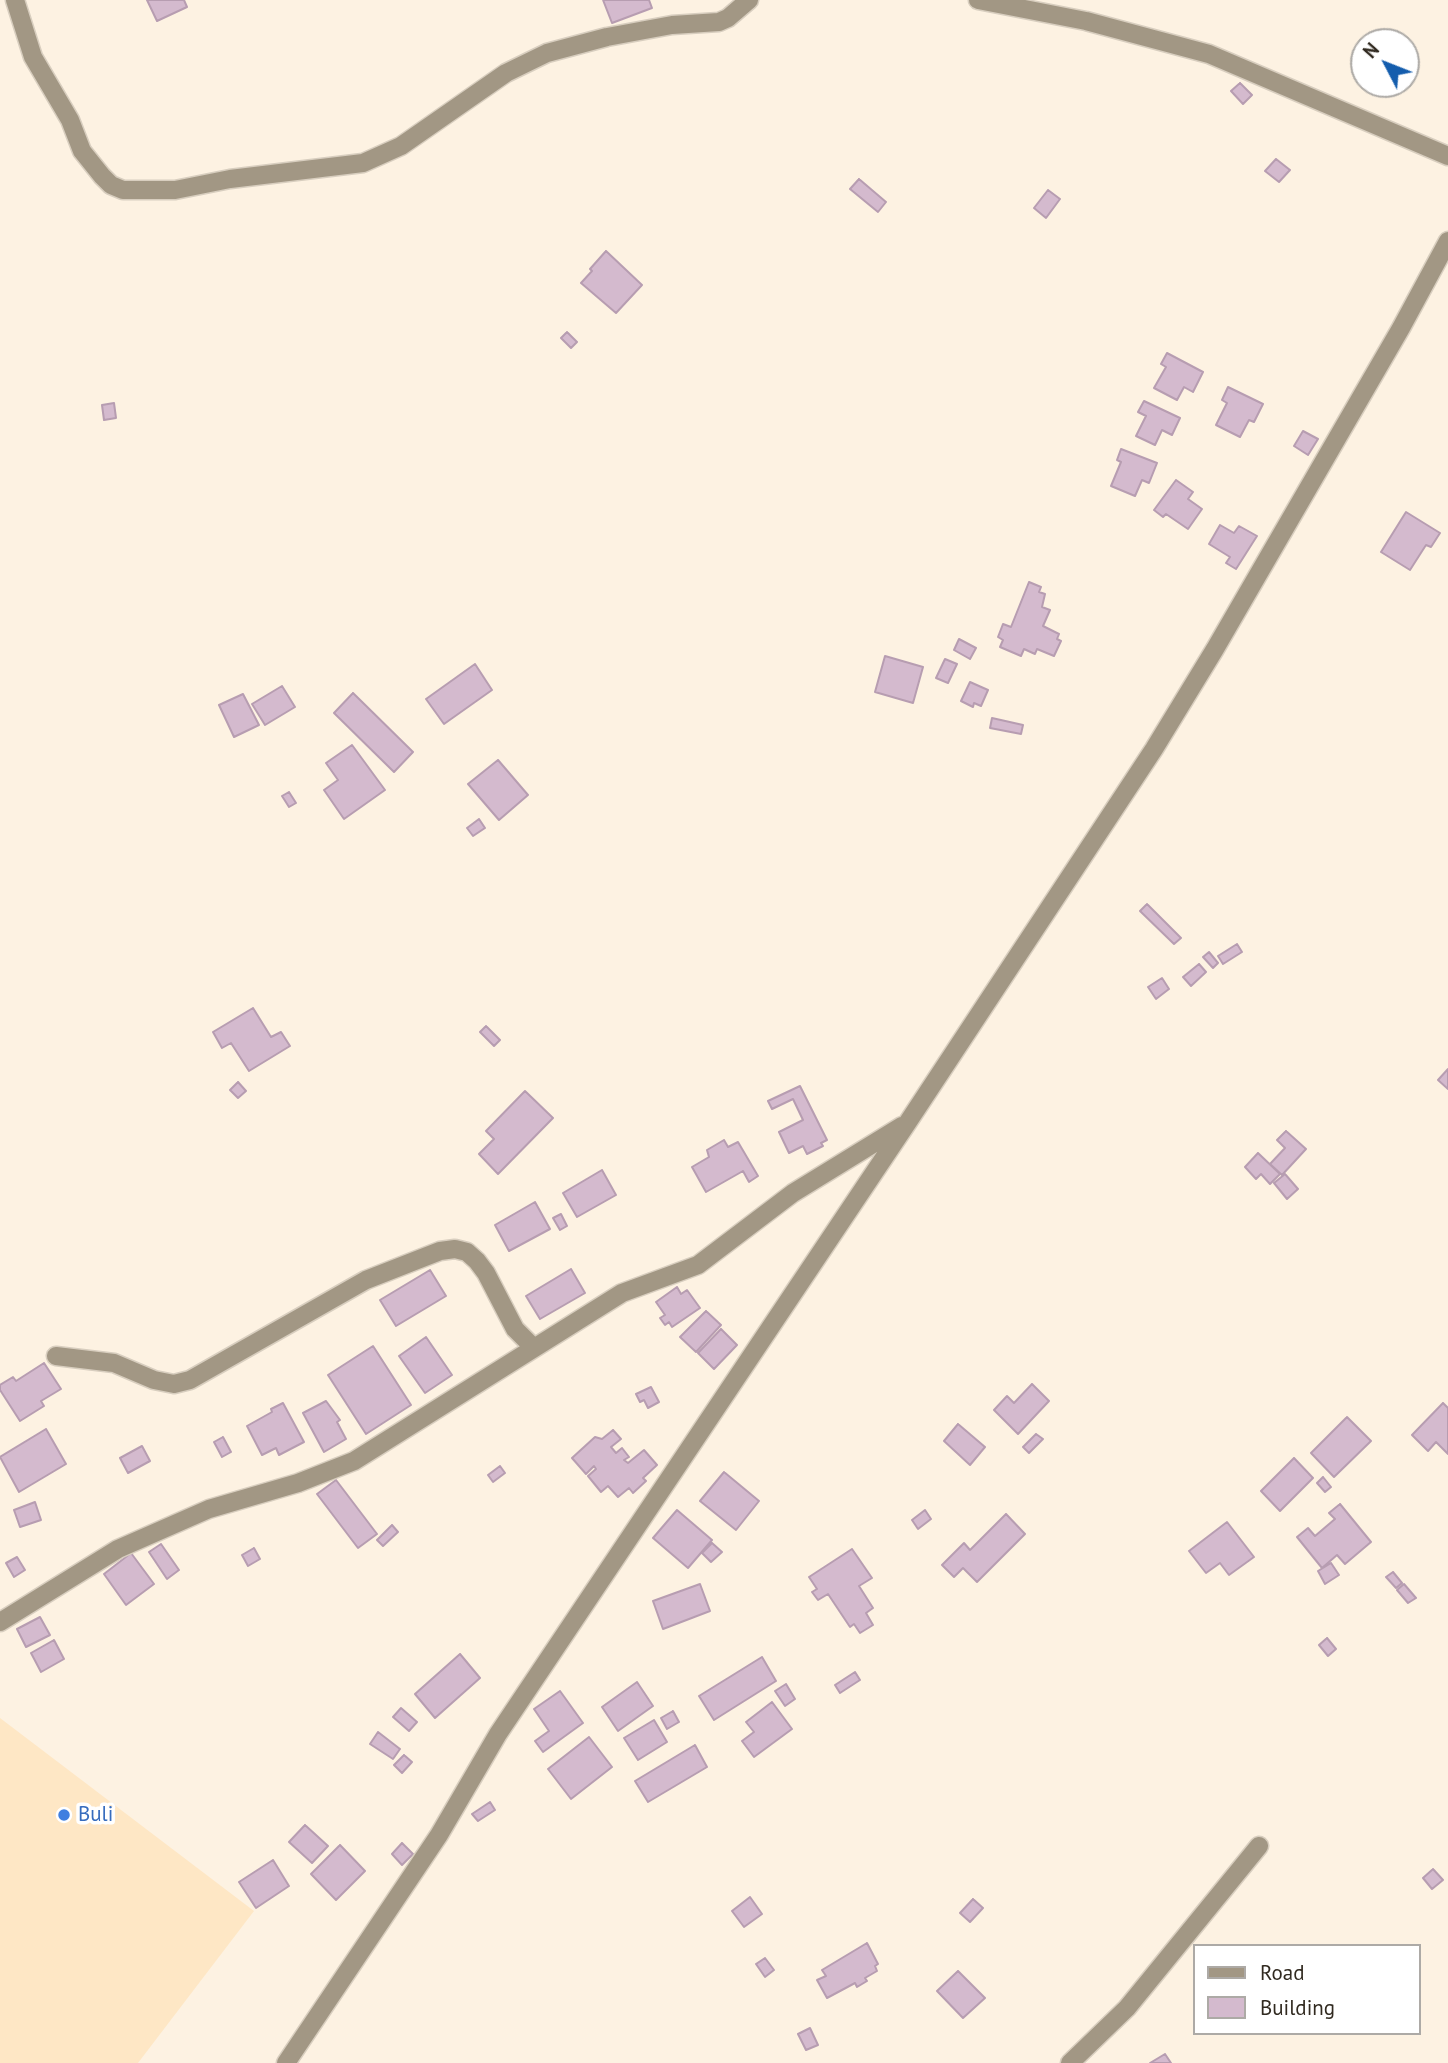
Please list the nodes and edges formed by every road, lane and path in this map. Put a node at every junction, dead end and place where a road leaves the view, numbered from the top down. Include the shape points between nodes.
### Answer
1 (15, 0) edge
2 (749, 0) edge
3 (978, 0) edge
4 (1448, 156) edge
5 (1448, 241) edge
6 (908, 1122) junction
7 (533, 1347) junction
8 (56, 1356) dead end
9 (0, 1622) edge
10 (1259, 1846) dead end
11 (286, 2063) edge
12 (1070, 2063) edge

1 - 2 street via 33,57 70,120 82,151 111,185 123,190 175,190 363,163 401,146 506,73 547,53 671,25 719,22
3 - 4 street via 1086,21 1209,54
5 - 6 street via 1154,749
6 - 7 street via 793,1193 698,1265 622,1293
6 - 11 street via 498,1734 439,1835
7 - 8 street via 515,1329 477,1261 455,1249 366,1280 190,1380 174,1384 114,1363
7 - 9 street via 354,1461 209,1509 118,1549
10 - 12 street via 1126,2008

